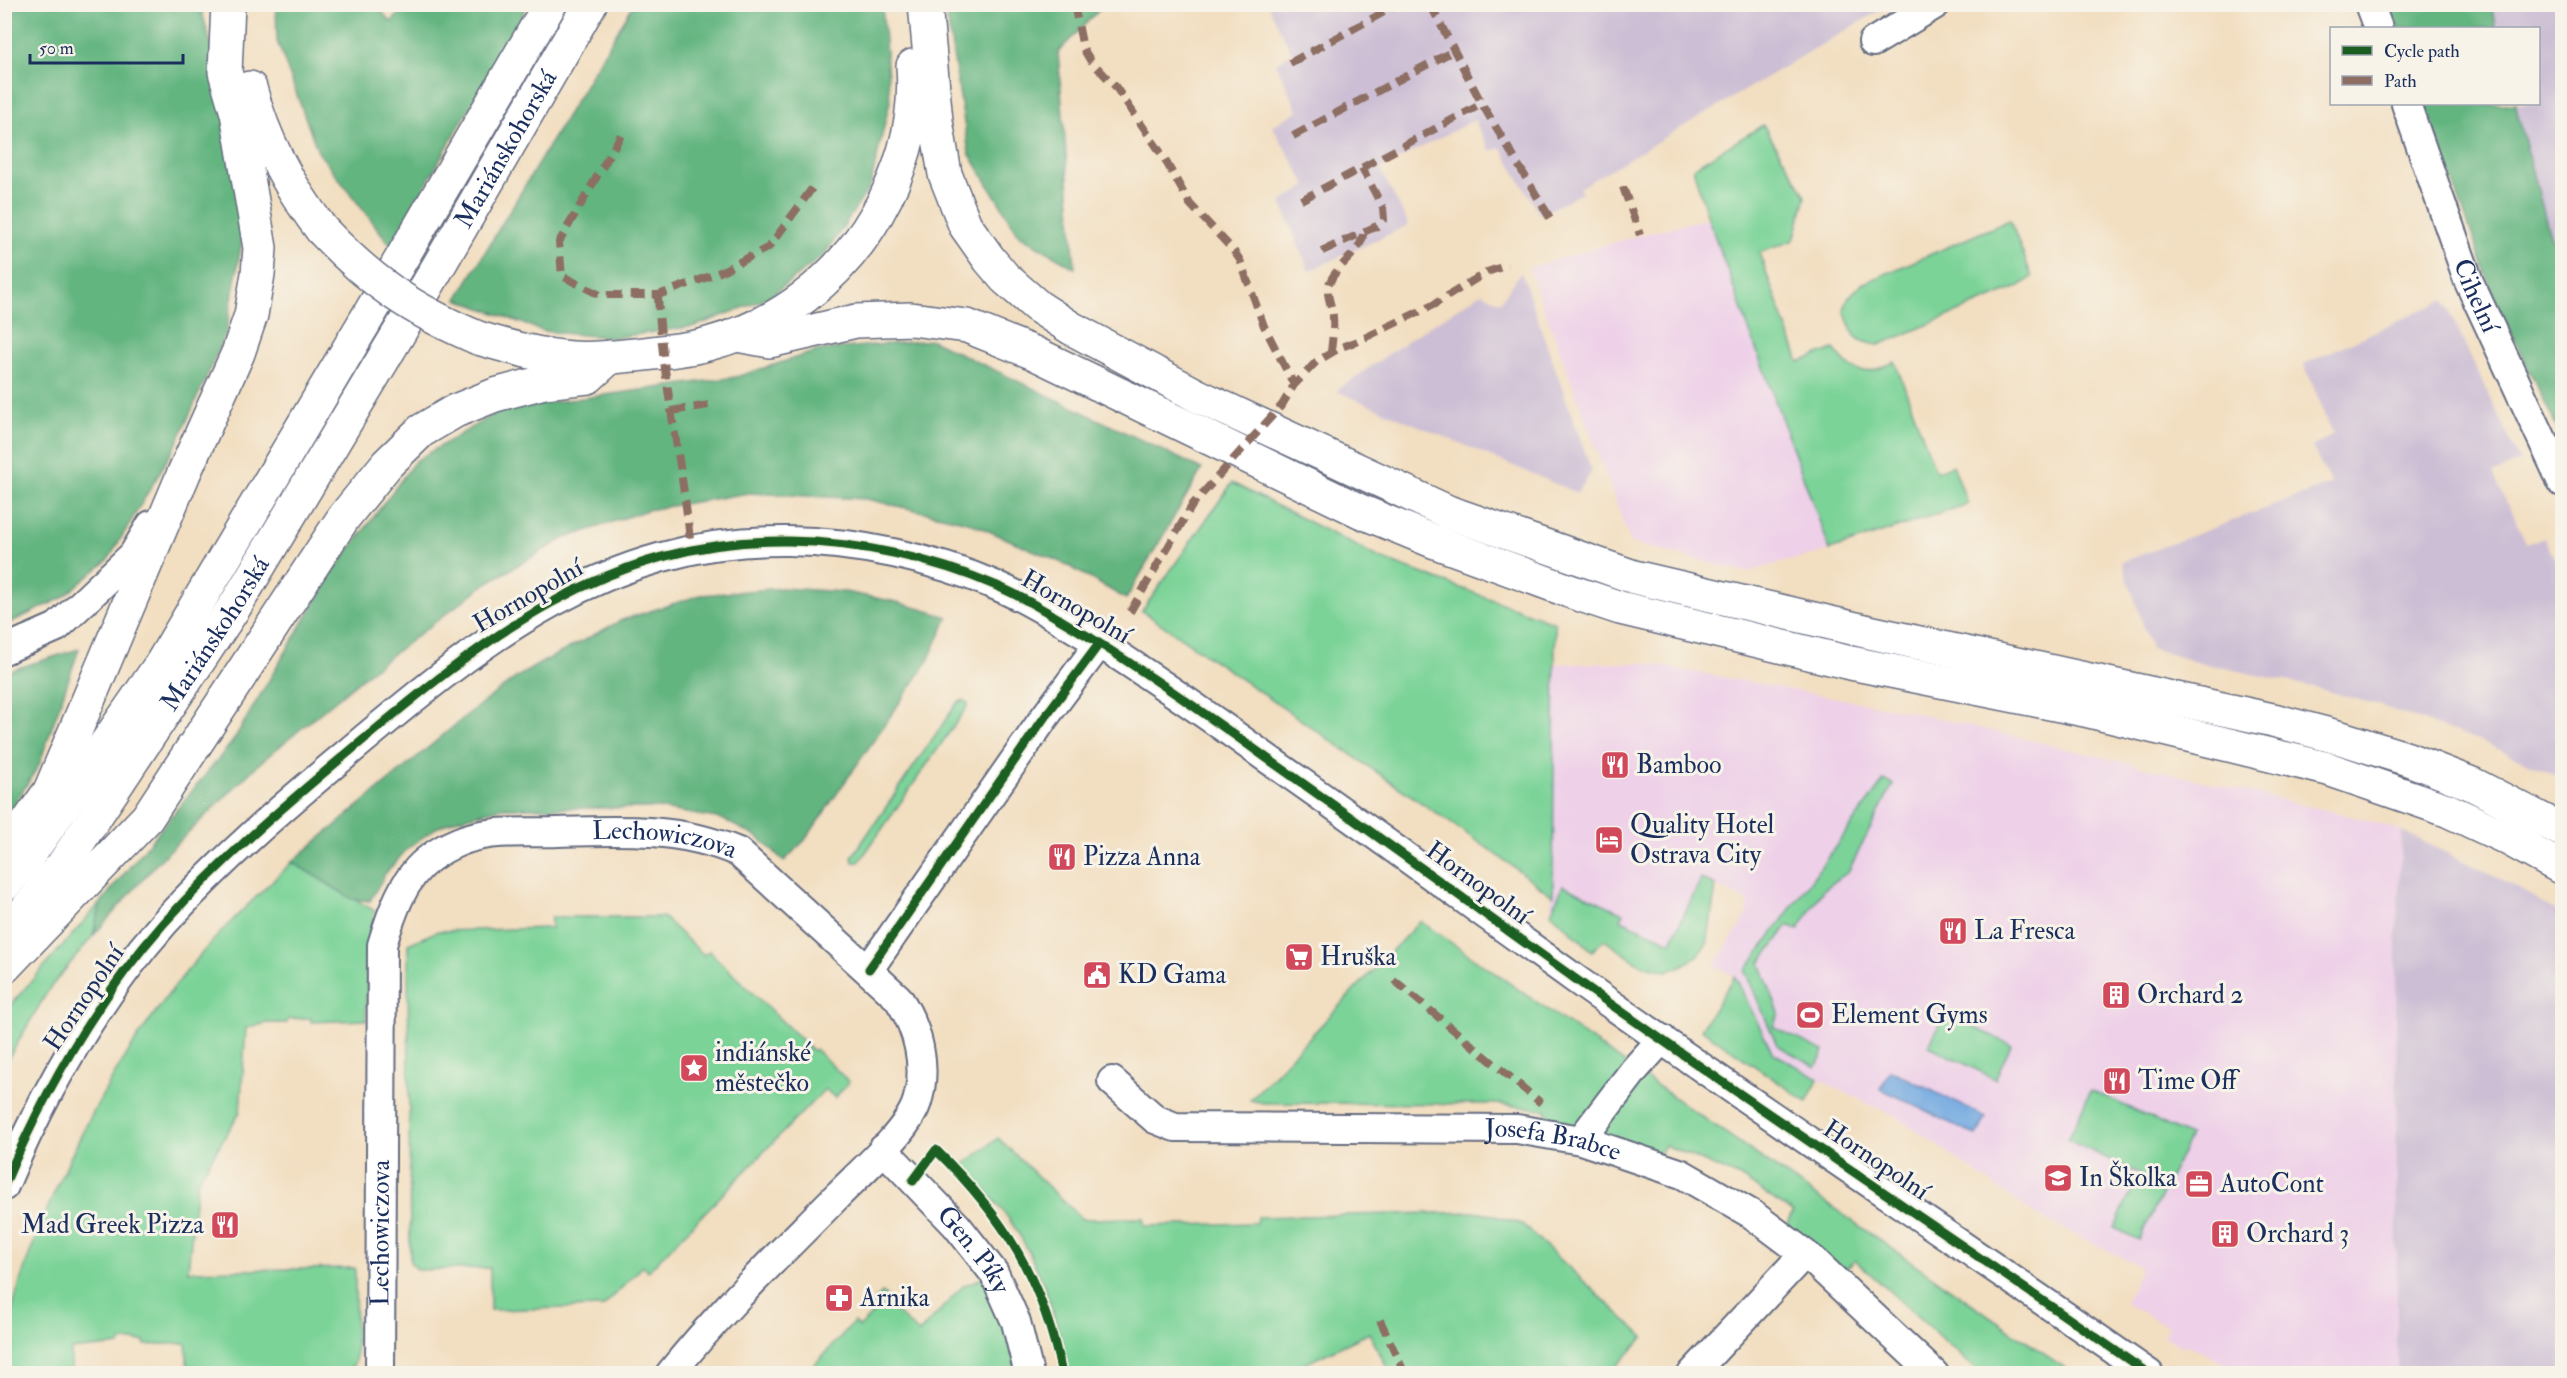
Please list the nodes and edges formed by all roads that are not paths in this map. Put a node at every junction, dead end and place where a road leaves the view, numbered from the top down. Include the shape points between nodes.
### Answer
1 (228, 4) edge
2 (233, 4) edge
3 (549, 4) edge
4 (590, 4) edge
5 (908, 4) edge
6 (925, 4) edge
7 (1936, 4) edge
8 (2369, 4) edge
9 (2378, 27) edge
10 (1873, 42) dead end
11 (2406, 105) edge
12 (737, 335) junction
13 (595, 364) junction
14 (184, 473) junction
15 (2562, 482) edge
16 (1099, 644) junction
17 (4, 650) edge
18 (2562, 830) edge
19 (4, 856) edge
20 (2562, 868) edge
21 (4, 885) edge
22 (4, 937) edge
23 (4, 967) edge
24 (869, 969) junction
25 (1662, 1039) junction
26 (1112, 1081) dead end
27 (1581, 1140) junction
28 (883, 1149) junction
29 (4, 1186) edge
30 (1804, 1254) junction
31 (380, 1374) edge
32 (670, 1374) edge
33 (1029, 1374) edge
34 (1692, 1374) edge
35 (1934, 1374) edge
36 (2149, 1374) edge

1 - 14 main road via 225,72 255,206 260,248 258,274 251,315 238,353
2 - 13 main road, bridge via 255,109 282,171 322,230 356,265 396,296 478,338 525,352
3 - 21 main road, Mariánskohorská via 162,663
4 - 22 main road, Mariánskohorská via 235,606 63,864
5 - 12 main road via 914,72 909,136 887,197 871,225 828,279 785,310
6 - 18 main road via 945,174 965,225 989,260 1036,306 1198,396 1448,512 1634,576 2307,729 2408,759 2472,784
7 - 10 street
8 - 9 street
11 - 15 street, Cihelní via 2469,282
12 - 13 main road via 706,345
12 - 20 main road via 770,341 856,321 911,319 966,326 1034,353 1433,541 1620,608 1851,663 2085,710 2328,768 2447,810
13 - 23 main road via 455,411 421,431 387,464 344,517 147,818
14 - 17 street via 133,555 57,627
14 - 19 main road via 50,791
16 - 24 street
16 - 25 street, Hornopolní via 1167,687
16 - 29 street, Hornopolní via 1035,604 966,574 892,553 819,543 752,543 692,549 631,566 571,591 500,633 405,705 256,832 166,922 117,983 63,1064
24 - 28 street, Lechowiczova via 909,1014 921,1059 922,1079 911,1118
24 - 31 street, Lechowiczova via 738,852 716,842 639,830 488,834 457,842 428,859 408,882 391,914 382,945
25 - 27 street
25 - 36 street, Hornopolní
26 - 27 street, Josefa Brabce via 1155,1119 1175,1127 1517,1129
27 - 30 street, Josefa Brabce via 1682,1174 1753,1215
28 - 32 street, Lechowiczova via 746,1289
28 - 33 street, Gen. Píky via 957,1226 994,1273 1016,1322
30 - 34 street
30 - 35 street, Josefa Brabce

